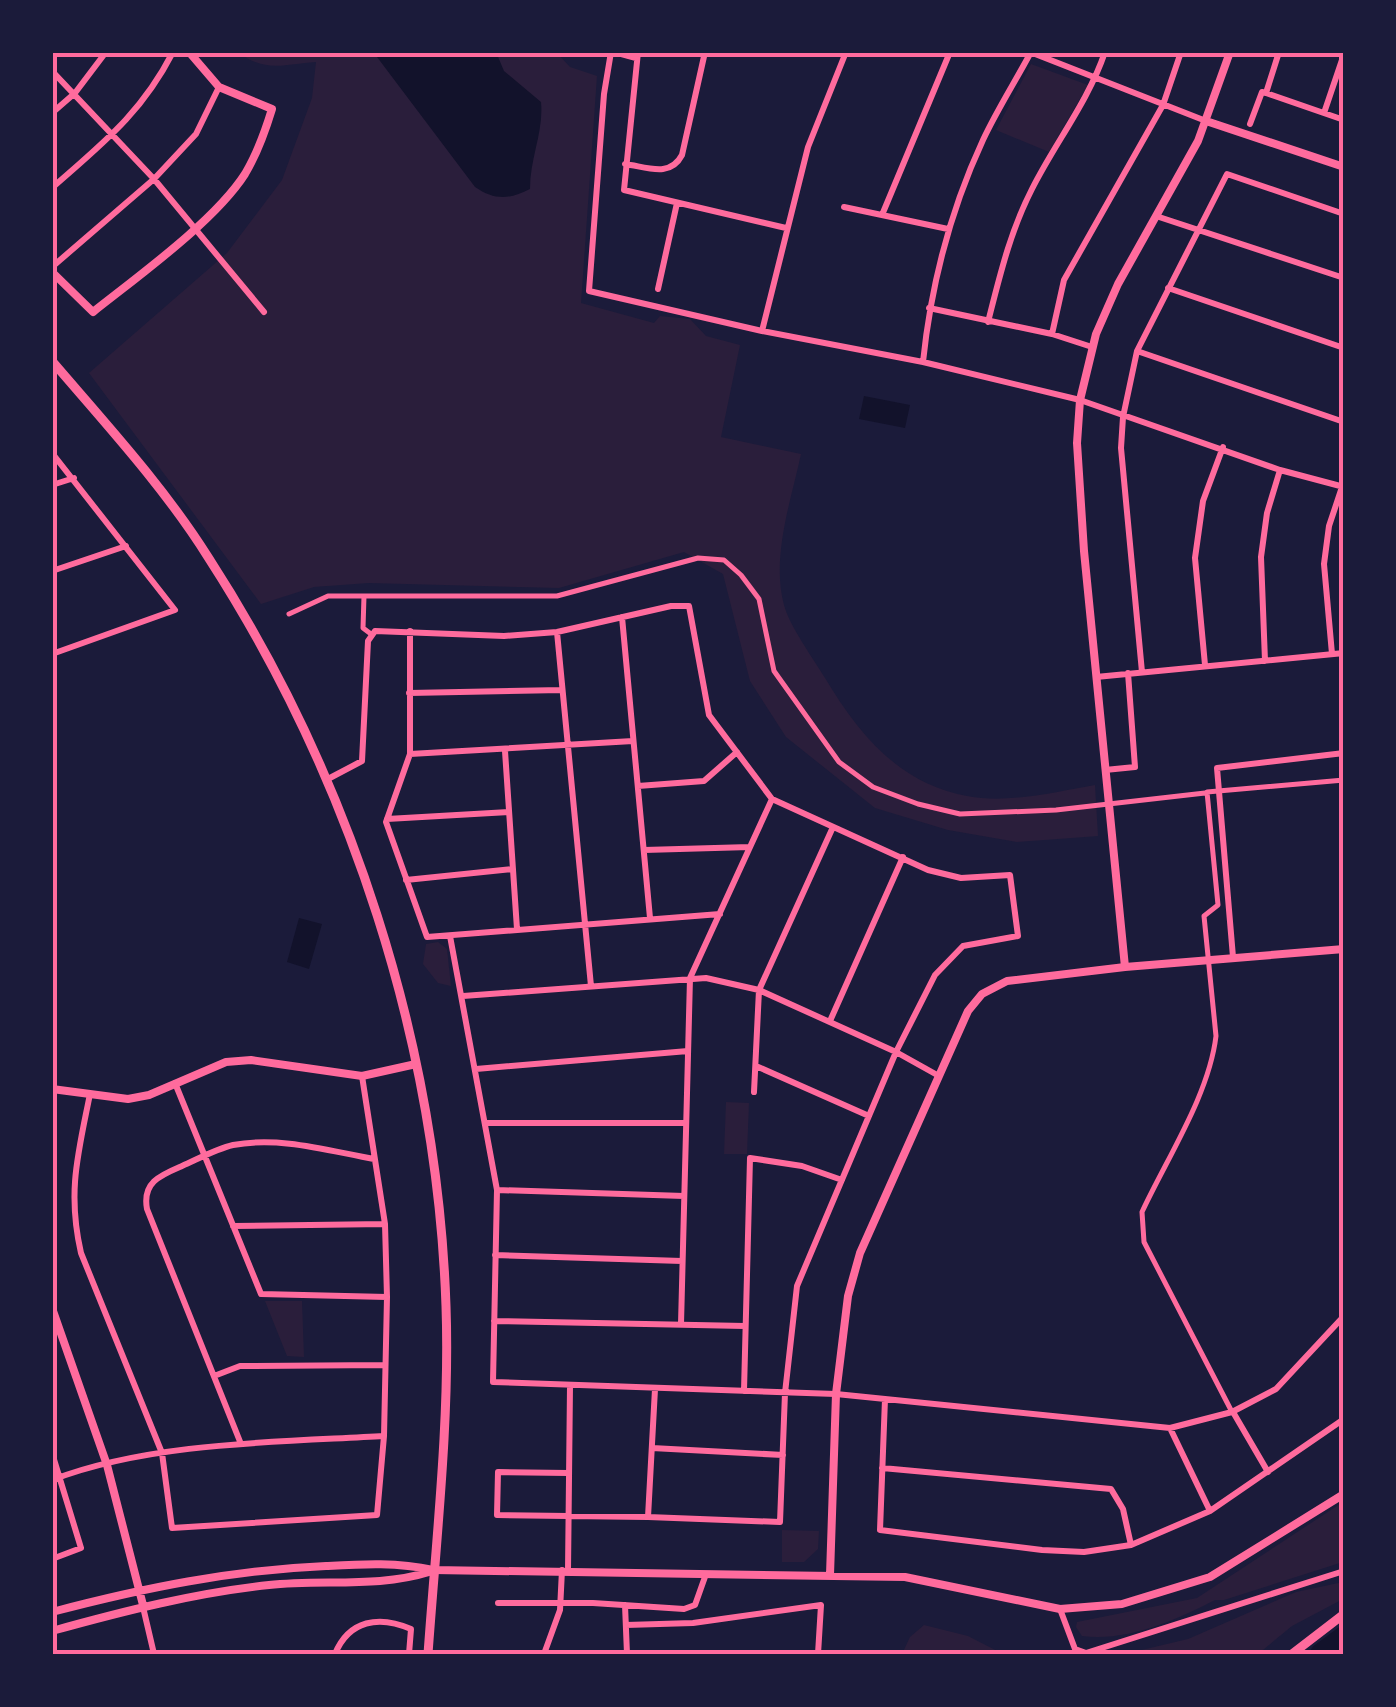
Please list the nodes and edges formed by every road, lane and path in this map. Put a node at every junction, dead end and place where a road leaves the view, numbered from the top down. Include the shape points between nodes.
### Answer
1 (106, 52) edge
2 (173, 52) edge
3 (189, 52) edge
4 (613, 52) edge
5 (705, 52) edge
6 (846, 52) edge
7 (950, 52) edge
8 (1105, 52) edge
9 (1182, 52) edge
10 (1230, 52) edge
11 (1279, 52) edge
12 (1344, 54) edge
13 (637, 55) edge
14 (52, 72) edge
15 (1096, 79) junction
16 (219, 87) junction
17 (75, 93) junction
18 (1266, 93) junction
19 (1163, 105) junction
20 (52, 113) edge
21 (1324, 113) junction
22 (1206, 120) junction
23 (1344, 120) edge
24 (1250, 124) dead end
25 (114, 135) junction
26 (625, 164) junction
27 (1344, 168) edge
28 (154, 179) junction
29 (52, 188) edge
30 (677, 204) junction
31 (844, 206) dead end
32 (1344, 214) edge
33 (882, 215) junction
34 (1156, 216) junction
35 (786, 228) junction
36 (948, 229) junction
37 (194, 230) junction
38 (1197, 230) junction
39 (52, 269) edge
40 (1344, 278) edge
41 (658, 288) dead end
42 (1168, 288) junction
43 (929, 308) junction
44 (264, 312) dead end
45 (988, 322) junction
46 (762, 331) junction
47 (1052, 334) junction
48 (1092, 348) junction
49 (1344, 348) edge
50 (1136, 351) junction
51 (52, 361) edge
52 (923, 362) junction
53 (1080, 400) junction
54 (1123, 416) junction
55 (1344, 422) edge
56 (1223, 447) junction
57 (52, 453) edge
58 (1280, 470) junction
59 (74, 478) junction
60 (52, 485) edge
61 (1343, 486) edge
62 (126, 546) junction
63 (52, 572) edge
64 (364, 596) junction
65 (289, 614) dead end
66 (622, 617) junction
67 (410, 631) junction
68 (557, 632) junction
69 (370, 634) junction
70 (1344, 653) edge
71 (52, 654) edge
72 (1332, 654) junction
73 (1265, 661) junction
74 (1204, 664) junction
75 (1142, 672) junction
76 (1128, 674) junction
77 (1096, 677) junction
78 (562, 690) junction
79 (409, 692) junction
80 (634, 742) junction
81 (567, 747) junction
82 (505, 750) junction
83 (737, 752) junction
84 (1344, 753) edge
85 (410, 754) junction
86 (1104, 770) junction
87 (326, 780) junction
88 (1344, 780) edge
89 (638, 786) junction
90 (1206, 792) junction
91 (772, 799) junction
92 (510, 812) junction
93 (387, 818) junction
94 (833, 827) junction
95 (750, 847) junction
96 (644, 850) junction
97 (902, 856) junction
98 (513, 869) junction
99 (406, 880) junction
100 (720, 914) junction
101 (650, 918) junction
102 (583, 922) junction
103 (517, 929) junction
104 (450, 936) junction
105 (1344, 949) edge
106 (1233, 957) junction
107 (1124, 967) junction
108 (690, 978) junction
109 (591, 986) junction
110 (759, 990) junction
111 (463, 996) junction
112 (830, 1021) junction
113 (688, 1051) junction
114 (896, 1052) junction
115 (416, 1064) junction
116 (756, 1066) junction
117 (476, 1069) junction
118 (362, 1076) junction
119 (939, 1076) junction
120 (175, 1083) junction
121 (52, 1090) edge
122 (754, 1092) dead end
123 (90, 1094) junction
124 (869, 1116) junction
125 (485, 1123) junction
126 (686, 1123) junction
127 (205, 1156) junction
128 (374, 1159) junction
129 (842, 1180) junction
130 (496, 1190) junction
131 (684, 1196) junction
132 (385, 1224) junction
133 (233, 1226) junction
134 (495, 1256) junction
135 (682, 1261) junction
136 (387, 1296) junction
137 (52, 1308) edge
138 (1344, 1316) edge
139 (494, 1320) junction
140 (682, 1324) junction
141 (745, 1326) junction
142 (384, 1366) junction
143 (214, 1376) junction
144 (570, 1386) junction
145 (655, 1389) junction
146 (744, 1391) junction
147 (785, 1392) junction
148 (836, 1394) junction
149 (886, 1399) junction
150 (1232, 1412) junction
151 (1344, 1419) edge
152 (1170, 1428) junction
153 (384, 1436) junction
154 (241, 1444) junction
155 (652, 1448) junction
156 (52, 1453) edge
157 (162, 1453) junction
158 (783, 1456) junction
159 (107, 1466) junction
160 (882, 1468) junction
161 (1268, 1472) junction
162 (568, 1473) junction
163 (56, 1479) edge
164 (1344, 1494) edge
165 (1210, 1511) junction
166 (570, 1517) junction
167 (648, 1517) junction
168 (1131, 1545) junction
169 (52, 1559) edge
170 (433, 1570) junction
171 (565, 1570) junction
172 (1344, 1571) edge
173 (706, 1574) junction
174 (830, 1575) junction
175 (139, 1589) junction
176 (498, 1603) dead end
177 (560, 1604) junction
178 (142, 1605) junction
179 (625, 1605) junction
180 (1060, 1609) junction
181 (52, 1612) edge
182 (1344, 1614) edge
183 (626, 1625) junction
184 (52, 1631) edge
185 (153, 1651) edge
186 (1294, 1653) edge
187 (141, 1654) edge
188 (335, 1654) edge
189 (409, 1654) edge
190 (428, 1654) edge
191 (544, 1654) edge
192 (626, 1654) edge
193 (818, 1654) edge

1 - 17 street
2 - 25 street via 148,98
3 - 16 street
4 - 13 street
4 - 46 street via 589,291
5 - 26 street via 676,166
6 - 35 street via 808,147
7 - 33 street
8 - 15 street
9 - 19 street
10 - 22 street
11 - 18 street
12 - 21 street
13 - 26 street
14 - 17 street
15 - 19 street
15 - 36 street via 1030,52 983,140
15 - 45 street via 1008,240
16 - 28 street via 196,134
16 - 37 street via 272,109 243,177
17 - 20 street
17 - 25 street
18 - 21 street
18 - 24 street
19 - 22 street
19 - 47 street via 1064,280
21 - 23 street
22 - 27 street
22 - 34 street
25 - 28 street
25 - 29 street
26 - 30 street via 624,190
28 - 37 street
28 - 39 street
30 - 35 street
30 - 41 street
31 - 33 street
32 - 38 street via 1227,174
33 - 36 street
34 - 38 street
34 - 48 street
35 - 46 street
36 - 43 street
37 - 39 street via 93,312
37 - 44 street
38 - 40 street
38 - 42 street
42 - 49 street
42 - 50 street
43 - 45 street
43 - 52 street
45 - 47 street
46 - 52 street
47 - 48 street
48 - 53 street
50 - 54 street
50 - 55 street
51 - 87 main road via 207,554
52 - 53 street
53 - 54 street
53 - 77 street via 1077,443
54 - 56 street
54 - 75 street
56 - 58 street
56 - 74 street via 1203,501 1195,558
57 - 59 street
58 - 61 street
58 - 73 street via 1260,558
59 - 60 street
59 - 62 street
61 - 72 street via 1324,564
62 - 63 street
62 - 71 street via 176,610
64 - 65 street via 328,596
64 - 69 street via 362,628
64 - 90 street via 557,596 698,558 724,560 760,598 774,671 839,762 873,787 960,814
66 - 68 street
66 - 80 street
66 - 83 street via 689,606 709,715
67 - 68 street
67 - 69 street
67 - 79 street
68 - 78 street
69 - 87 street via 362,761
70 - 72 street
72 - 73 street
73 - 74 street
74 - 75 street
75 - 76 street
76 - 77 street
76 - 86 street via 1136,768
77 - 86 street
78 - 79 street
78 - 81 street
79 - 85 street
80 - 81 street
80 - 89 street
81 - 82 street
81 - 102 street
82 - 85 street
82 - 92 street
83 - 89 street via 704,781
83 - 91 street
84 - 106 street via 1217,768
85 - 93 street
86 - 107 street
87 - 115 main road via 384,932
88 - 90 street
89 - 96 street
90 - 150 street via 1218,905 1204,916 1213,1057 1140,1225
91 - 94 street
91 - 95 street
92 - 93 street
92 - 98 street
93 - 99 street
94 - 97 street
94 - 110 street
95 - 96 street
95 - 100 street
96 - 101 street
97 - 112 street
97 - 114 street via 961,878 1010,875 1018,936 964,946 935,976
98 - 99 street
98 - 103 street
99 - 104 street via 427,937
100 - 101 street
100 - 108 street
101 - 102 street
102 - 103 street
102 - 109 street
103 - 104 street
104 - 111 street
105 - 106 street
106 - 107 street
107 - 119 street via 1007,981 982,994
108 - 109 street
108 - 110 street
108 - 113 street
109 - 111 street
110 - 112 street
110 - 116 street
111 - 117 street
112 - 114 street
113 - 117 street
113 - 126 street
114 - 119 street
114 - 124 street
115 - 118 street
115 - 170 main road via 446,1306
116 - 122 street
116 - 124 street
117 - 125 street
118 - 120 street via 251,1060 226,1062
118 - 128 street
119 - 148 street via 860,1253
120 - 123 street via 128,1099
120 - 127 street
121 - 123 street
123 - 157 street via 72,1183 73,1218
124 - 129 street
125 - 126 street
125 - 130 street
126 - 131 street
127 - 128 street via 232,1145 276,1142
127 - 133 street
127 - 143 street via 160,1176 145,1196
128 - 132 street
129 - 141 street via 750,1158
129 - 147 street via 797,1286
130 - 131 street
130 - 134 street
131 - 135 street
132 - 133 street
132 - 136 street
133 - 136 street via 260,1294
134 - 135 street
134 - 139 street
135 - 140 street
136 - 142 street
137 - 159 street
138 - 150 street via 1276,1389
139 - 140 street
139 - 144 street via 493,1382
140 - 141 street
141 - 146 street
142 - 143 street via 240,1366
142 - 153 street
143 - 154 street
144 - 145 street
144 - 162 street
145 - 146 street
145 - 155 street
146 - 147 street
147 - 148 street
147 - 158 street
148 - 149 street
148 - 174 street
149 - 152 street
149 - 160 street
150 - 152 street
150 - 161 street
151 - 161 street
152 - 165 street
153 - 154 street
153 - 157 street via 376,1515 172,1528
154 - 157 street
155 - 158 street
155 - 167 street
156 - 163 street
157 - 159 street
158 - 167 street via 780,1522
159 - 163 street
159 - 175 street
160 - 168 street via 1111,1488
160 - 168 street via 880,1530 1042,1550
161 - 165 street
162 - 166 street
162 - 166 street via 498,1472 497,1515
163 - 169 street via 81,1548
164 - 180 street via 1210,1578 1122,1604
165 - 168 street
166 - 167 street
166 - 171 street
170 - 171 street
170 - 175 street via 400,1563 266,1568
170 - 178 street via 405,1579 271,1584
170 - 190 main road
171 - 173 street
171 - 177 street
172 - 180 street via 1086,1653 1076,1649
173 - 174 street
173 - 179 street via 689,1608
174 - 180 street via 905,1577
175 - 178 street
175 - 181 street
176 - 177 street
177 - 179 street
177 - 191 street
178 - 184 street
178 - 185 street
179 - 183 street
182 - 186 main road
183 - 192 street
183 - 193 street via 822,1605
185 - 187 street
188 - 189 street via 349,1629 365,1622 411,1629

